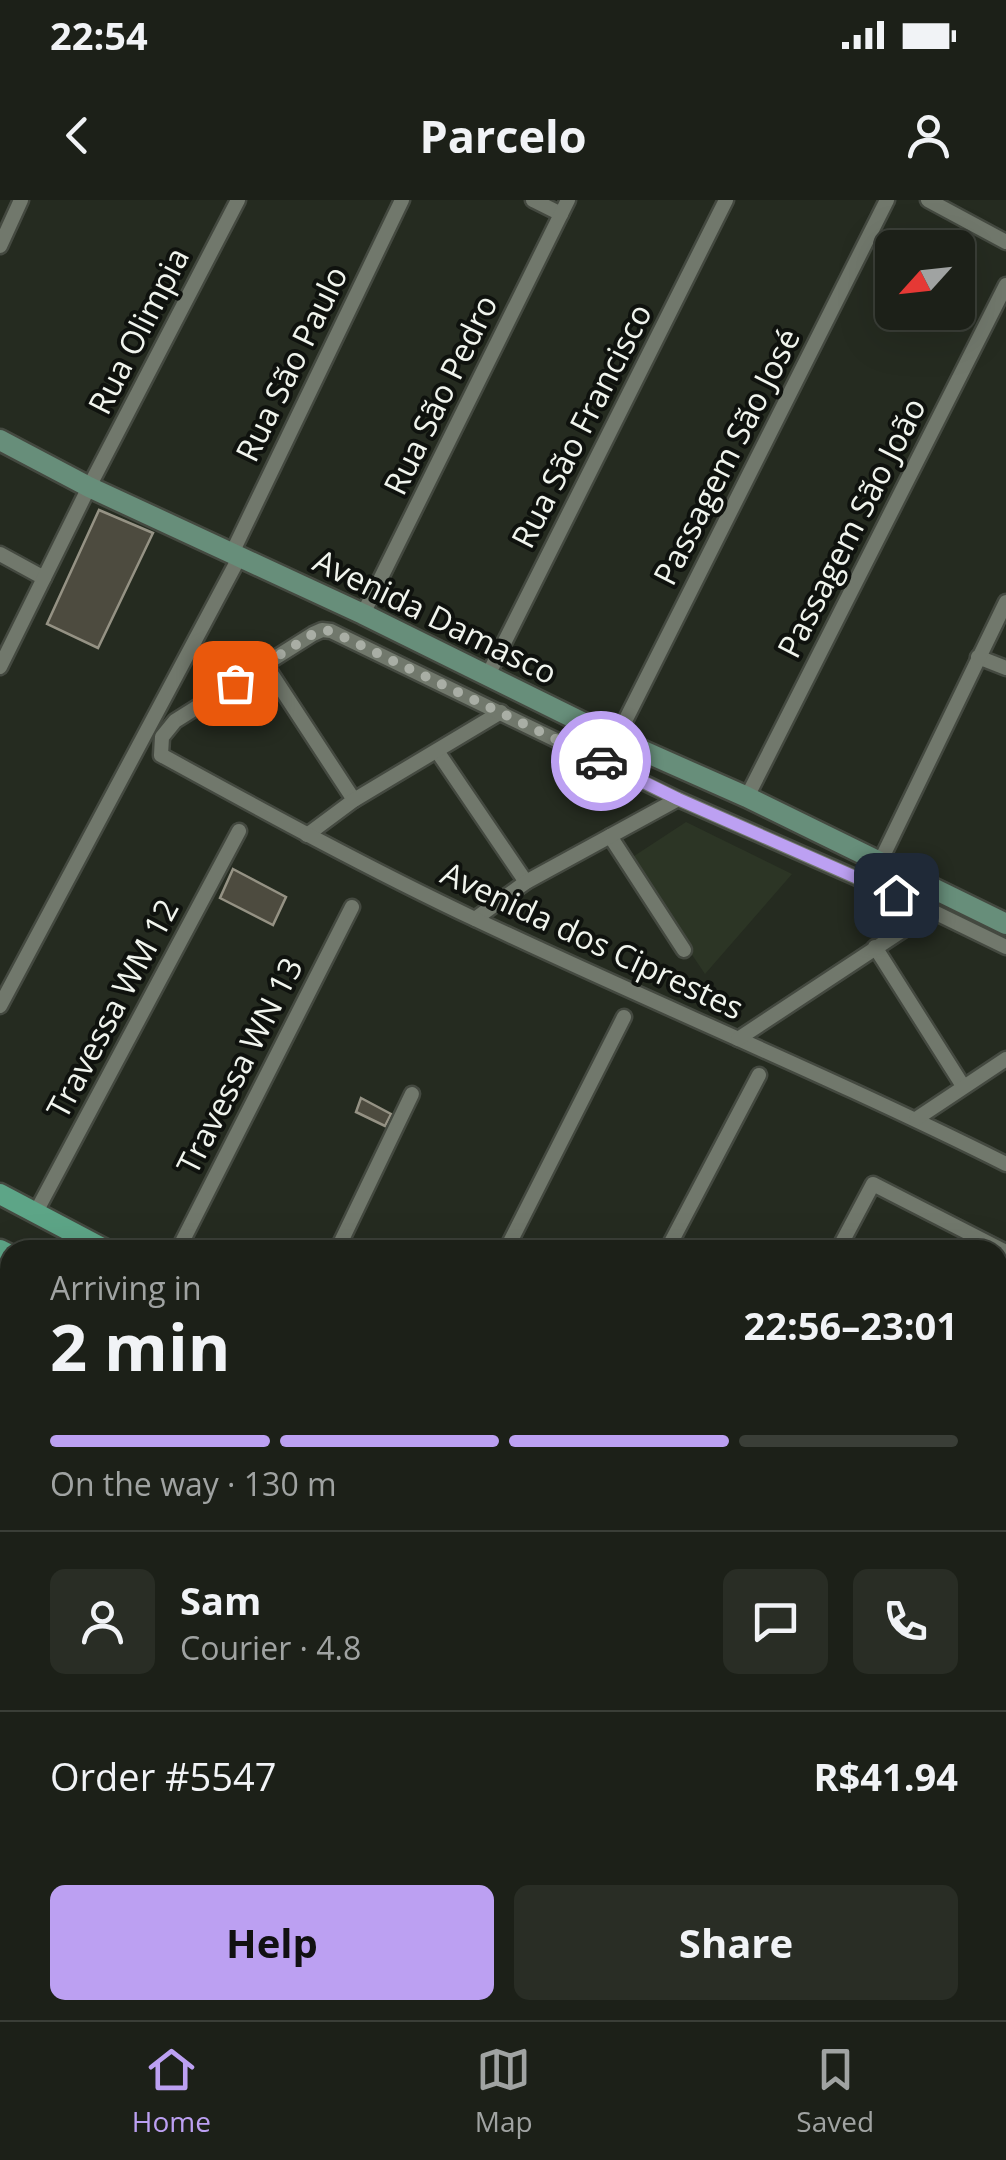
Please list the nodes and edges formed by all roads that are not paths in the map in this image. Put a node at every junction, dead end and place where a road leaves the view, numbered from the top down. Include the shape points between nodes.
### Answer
1 (22, 200) edge
2 (238, 200) edge
3 (402, 200) edge
4 (533, 200) edge
5 (726, 200) edge
6 (887, 200) edge
7 (928, 200) edge
8 (564, 207) edge
9 (1006, 242) edge
10 (0, 246) edge
11 (1006, 285) edge
12 (0, 440) edge
13 (89, 486) junction
14 (0, 554) edge
15 (236, 554) junction
16 (44, 578) junction
17 (1006, 602) edge
18 (364, 614) junction
19 (978, 657) junction
20 (265, 664) junction
21 (0, 666) edge
22 (1006, 668) edge
23 (487, 677) junction
24 (501, 712) junction
25 (616, 739) junction
26 (437, 751) junction
27 (746, 797) junction
28 (678, 799) junction
29 (354, 800) junction
30 (238, 832) dead end
31 (308, 835) junction
32 (610, 836) junction
33 (880, 862) junction
34 (526, 882) junction
35 (352, 908) dead end
36 (932, 911) junction
37 (475, 919) junction
38 (1006, 924) edge
39 (874, 947) junction
40 (1006, 947) edge
41 (684, 950) dead end
42 (0, 1006) edge
43 (624, 1018) dead end
44 (738, 1039) junction
45 (1006, 1059) edge
46 (759, 1074) dead end
47 (963, 1086) junction
48 (412, 1094) dead end
49 (916, 1120) junction
50 (1006, 1164) edge
51 (0, 1194) edge
52 (36, 1212) junction
53 (88, 1240) edge
54 (183, 1240) edge
55 (342, 1240) edge
56 (511, 1240) edge
57 (672, 1240) edge
58 (843, 1240) edge
59 (983, 1240) edge

1 - 10 street
2 - 13 street, Rua Olimpia
3 - 15 street, Rua São Paulo
4 - 8 street
5 - 23 street, Rua São Francisco
6 - 25 street, Passagem São José
7 - 9 street
8 - 18 street, Rua São Pedro
11 - 27 street, Passagem São João
12 - 13 street, Avenida Damasco
13 - 15 street, Avenida Damasco
13 - 16 street, Rua Olimpia
14 - 16 street
15 - 18 street, Avenida Damasco
15 - 42 street, Rua São Paulo
16 - 21 street, Rua Olimpia
17 - 19 street
18 - 23 street, Avenida Damasco
19 - 22 street
19 - 33 street
20 - 24 street, Avenida Damasco via 313,634 331,631
20 - 29 street
20 - 31 street, Avenida dos Ciprestes via 176,721 162,737 161,755
23 - 25 street, Avenida Damasco
24 - 26 street
24 - 28 street, Avenida Damasco
25 - 27 street, Avenida Damasco
26 - 29 street
26 - 34 street
27 - 33 street, Avenida Damasco
28 - 32 street
28 - 36 street, Avenida Damasco
29 - 31 street
30 - 52 street, Travessa WM 12
31 - 37 street, Avenida dos Ciprestes
32 - 34 street
32 - 41 street
33 - 38 street, Avenida Damasco
34 - 37 street
35 - 54 street, Travessa WN 13
36 - 39 street
36 - 40 street, Avenida Damasco
37 - 44 street, Avenida dos Ciprestes
39 - 44 street
39 - 47 street
43 - 56 street
44 - 49 street, Avenida dos Ciprestes
45 - 47 street
46 - 57 street
47 - 49 street
48 - 55 street
49 - 50 street, Avenida dos Ciprestes
51 - 52 main road
52 - 53 main road
58 - 59 street via 873,1184

